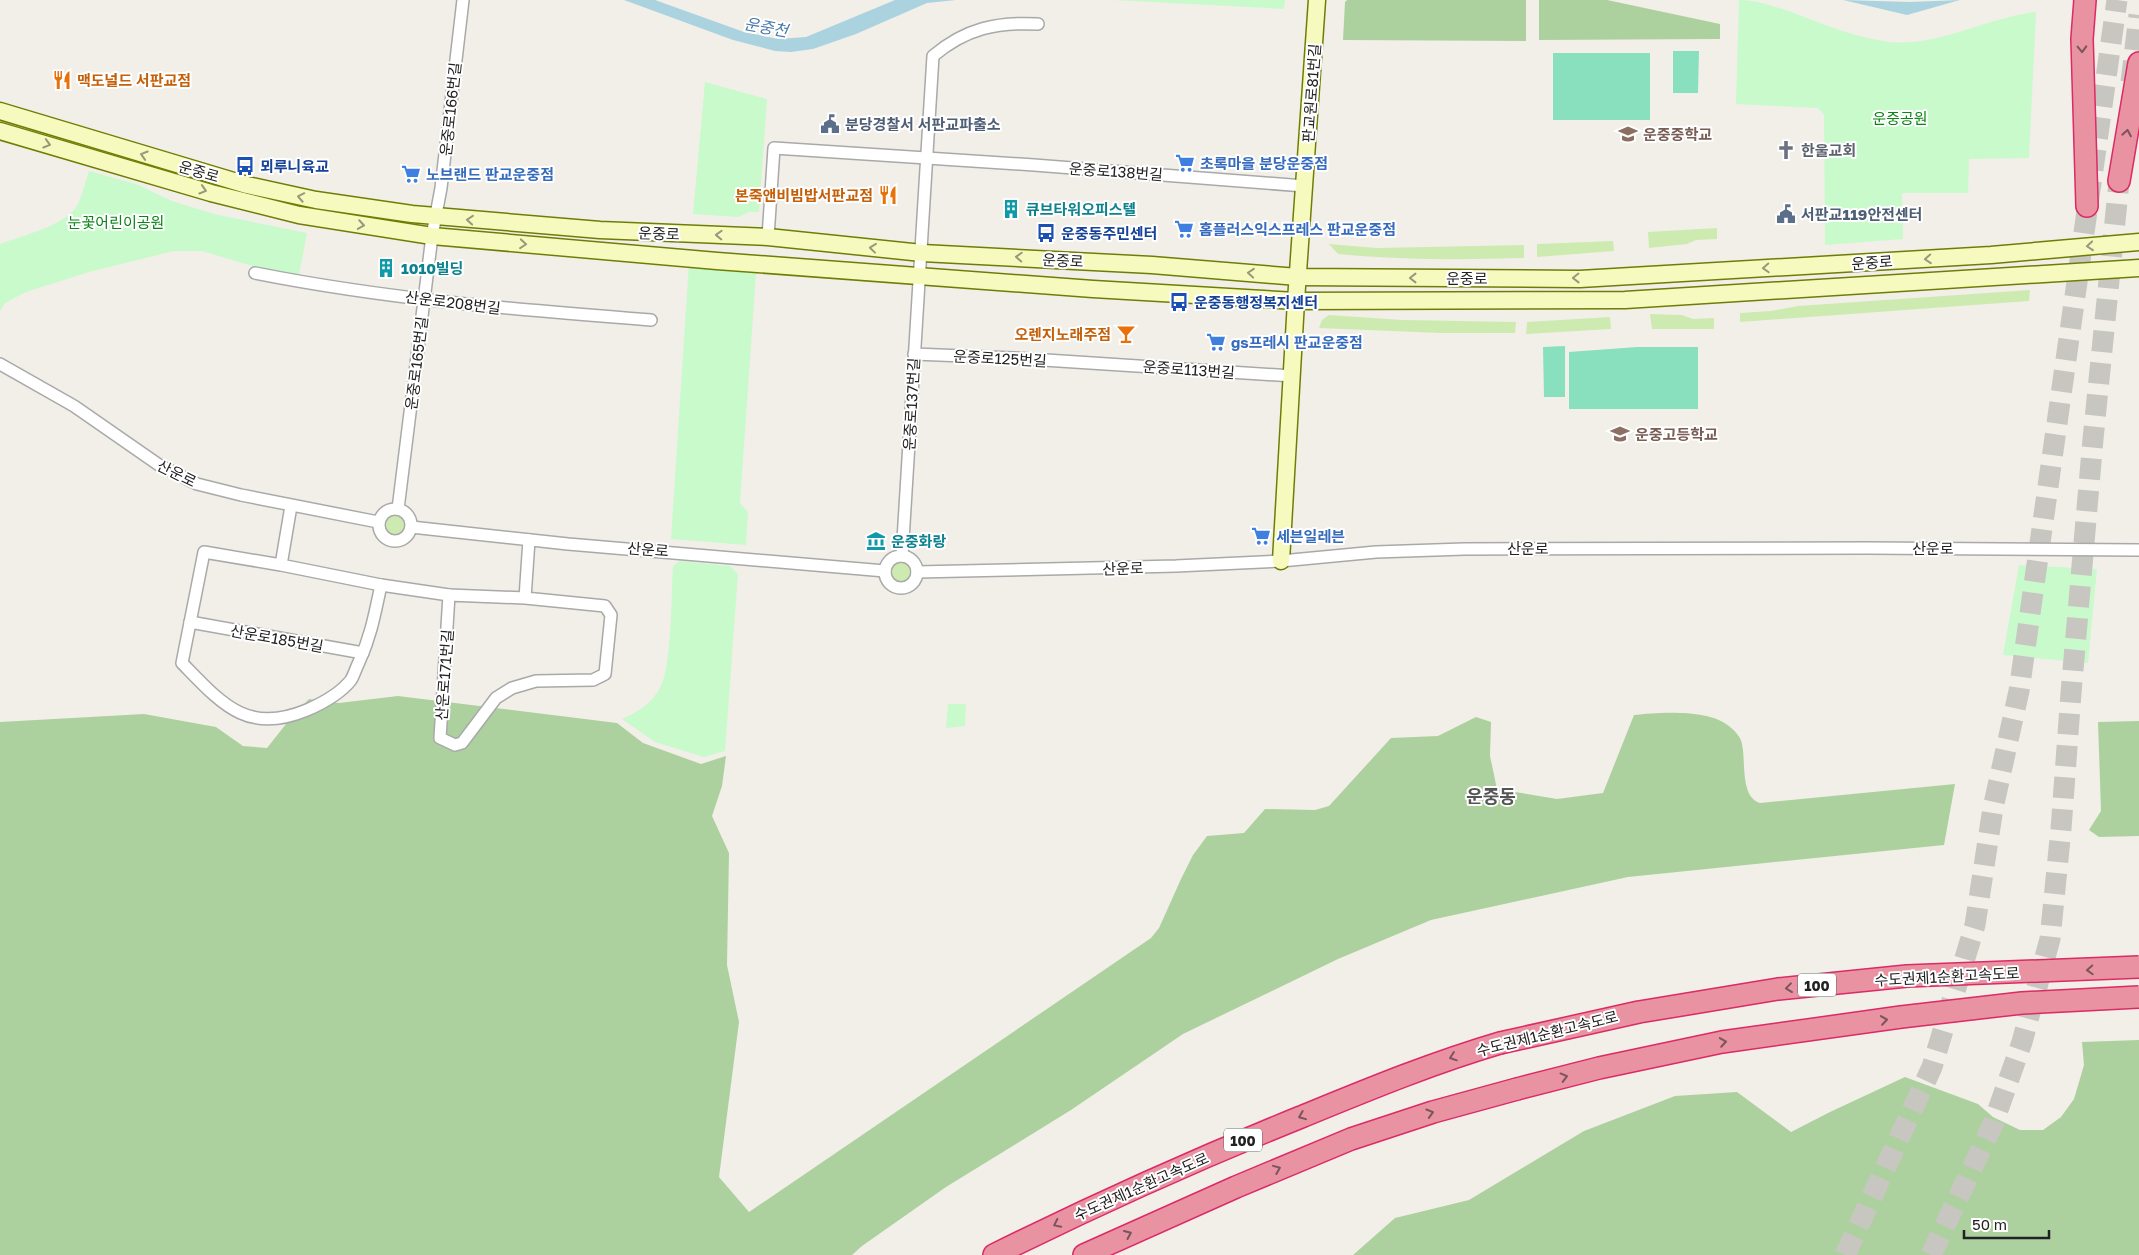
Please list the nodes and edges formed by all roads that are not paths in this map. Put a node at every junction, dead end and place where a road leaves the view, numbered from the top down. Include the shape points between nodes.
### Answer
1 (462, 0) edge
2 (1317, 0) edge
3 (2085, 0) edge
4 (1038, 24) dead end
5 (2139, 63) tunnel mouth
6 (0, 111) edge
7 (0, 131) edge
8 (928, 159) junction
9 (2119, 182) tunnel mouth
10 (1304, 186) junction
11 (2088, 206) dead end
12 (435, 217) junction
13 (432, 236) junction
14 (768, 237) junction
15 (2139, 242) edge
16 (922, 253) junction
17 (2139, 268) edge
18 (255, 273) dead end
19 (920, 276) junction
20 (1298, 277) junction
21 (424, 298) junction
22 (1296, 301) junction
23 (651, 320) dead end
24 (914, 354) junction
25 (1085, 362) joint
26 (0, 364) edge
27 (1293, 376) junction
28 (292, 506) junction
29 (398, 508) junction
30 (378, 522) junction
31 (411, 527) junction
32 (530, 540) junction
33 (2139, 550) edge
34 (902, 556) junction
35 (1281, 561) junction
36 (281, 564) junction
37 (885, 571) junction
38 (917, 572) junction
39 (381, 585) junction
40 (449, 595) junction
41 (525, 598) junction
42 (190, 622) junction
43 (363, 653) junction
44 (2139, 967) edge
45 (2139, 997) edge
46 (994, 1255) edge
47 (1084, 1255) edge

1 - 12 street, 운중로166번길
2 - 10 main road, 판교원로81번길
3 -> 11 highway via 2082,39
4 - 8 street via 988,26 951,42 933,56
9 -> 5 highway
12 -> 6 main road, 운중로 via 286,194 187,168
7 -> 13 main road, 운중로 via 298,215
8 - 10 street, 운중로138번길
8 - 14 street, 운중로138번길 via 774,148
8 - 16 street
10 - 20 main road, 판교원로81번길
12 - 13 street, 운중로165번길
14 -> 12 main road, 운중로 via 600,230
13 -> 19 main road, 운중로 via 717,262
13 - 21 street, 운중로165번길
16 -> 14 main road, 운중로
15 -> 20 main road, 운중로 via 1951,257 1580,279
16 - 19 street, 운중로137번길
20 -> 16 main road, 운중로 via 1152,265
17 - 22 main road, 운중로 via 1625,300
18 - 21 street, 산운로208번길 via 318,286
19 - 22 main road, 운중로
19 - 24 street, 운중로137번길
20 - 22 main road
21 - 23 street, 산운로208번길
21 - 29 street, 운중로165번길
22 - 27 main road
24 - 25 street, 운중로125번길
24 - 34 street, 운중로137번길
25 - 27 street, 운중로113번길
26 - 28 street, 산운로 via 74,406 176,474 197,484
27 - 35 main road
28 - 30 street, 산운로
28 - 36 street
29 - 30 street via 383,513
29 - 31 street via 410,517
30 - 31 street via 383,536 392,541 402,540
31 - 32 street, 산운로
32 - 37 street, 산운로
32 - 41 street
33 - 35 street, 산운로 via 1521,548 1376,552
34 - 37 street via 889,562
34 - 38 street via 912,559
35 - 38 street, 산운로 via 1075,570
36 - 39 street
36 - 42 street via 204,552
37 - 38 street via 891,584 900,587 914,582
39 - 40 street, 산운로171번길
39 - 43 street
40 - 41 street, 산운로171번길
40 - 41 street, 산운로171번길 via 440,738 455,745 462,743 496,698 512,688 536,681 592,680 605,674 611,614 605,606
42 - 43 street, 산운로185번길
42 - 43 street via 182,663 214,696 246,716 269,720 289,717 333,697 351,680
44 -> 46 highway, 수도권제1순환고속도로 / 100, bridge via 1907,976 1826,984 1639,1012 1500,1043 1406,1075 1199,1158
47 -> 45 highway, 수도권제1순환고속도로, bridge via 1236,1186 1351,1139 1433,1112 1599,1068 1722,1042 1901,1017 2022,1003

